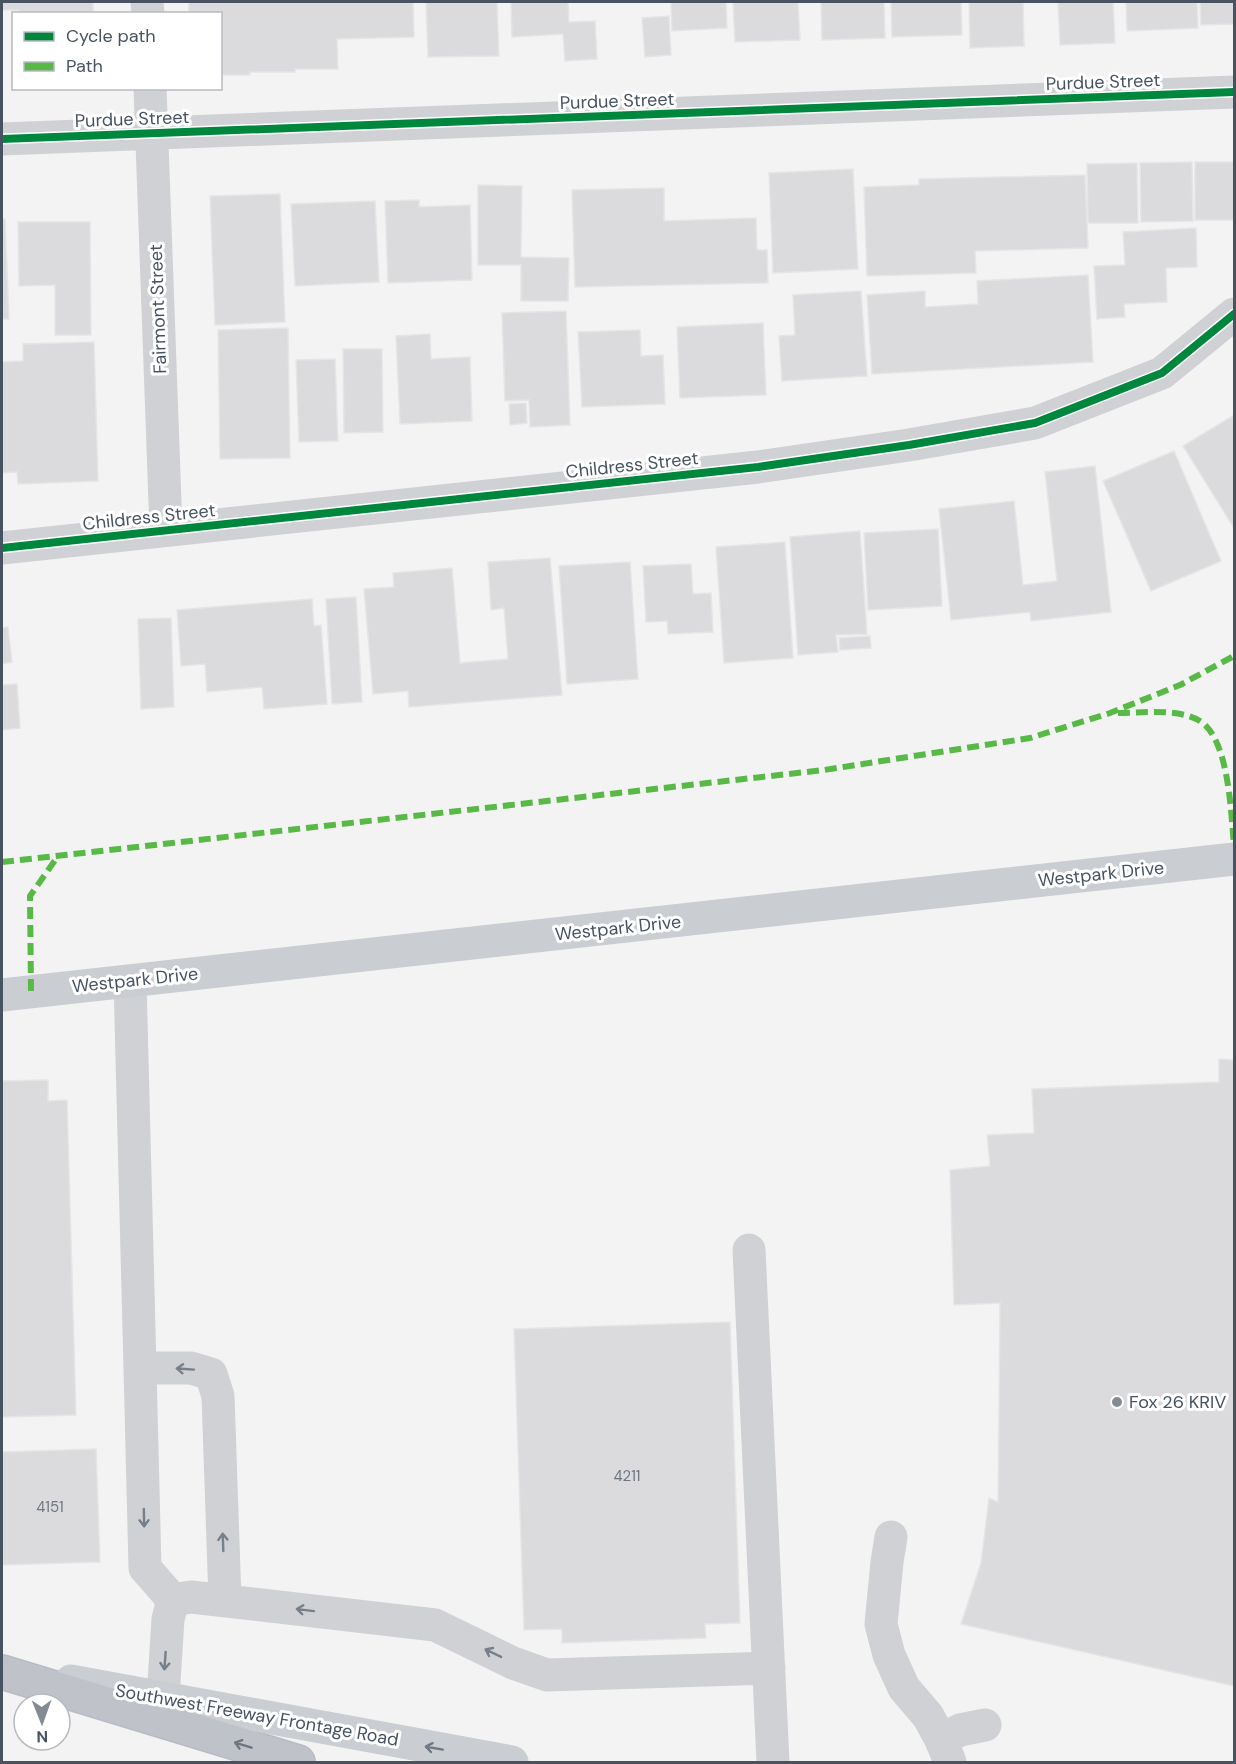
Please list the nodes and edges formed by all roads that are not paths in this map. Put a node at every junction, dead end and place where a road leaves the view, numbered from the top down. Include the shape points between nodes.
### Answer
1 (150, 90) edge
2 (1234, 92) edge
3 (152, 134) junction
4 (2, 139) edge
5 (1234, 314) edge
6 (166, 530) junction
7 (2, 548) edge
8 (1234, 859) edge
9 (130, 981) junction
10 (2, 994) edge
11 (749, 1250) dead end
12 (140, 1368) junction
13 (891, 1537) dead end
14 (173, 1600) junction
15 (225, 1600) junction
16 (769, 1668) junction
17 (2, 1670) edge
18 (163, 1698) junction
19 (985, 1725) dead end
20 (946, 1751) edge
21 (298, 1762) edge
22 (512, 1762) edge
23 (774, 1762) edge

1 - 3 street, Fairmont Street
2 - 3 street, Purdue Street
3 - 4 street, Purdue Street
3 - 6 street, Fairmont Street
5 - 6 street, Childress Street via 1162,373 1035,423 758,466
6 - 7 street, Childress Street
8 - 9 main road, Westpark Drive
9 - 10 main road, Westpark Drive
9 - 12 street
11 - 16 street
12 -> 14 street via 145,1568
15 -> 12 street via 218,1396 211,1374 191,1368
13 - 20 street via 881,1624 903,1688 928,1716
14 - 15 street
14 -> 18 street via 168,1619
16 -> 15 street via 547,1675 435,1625
16 - 23 street
17 - 18 main road, Southwest Freeway Frontage Road
21 -> 17 highway
22 -> 18 main road, Southwest Freeway Frontage Road
19 - 20 street via 960,1730

